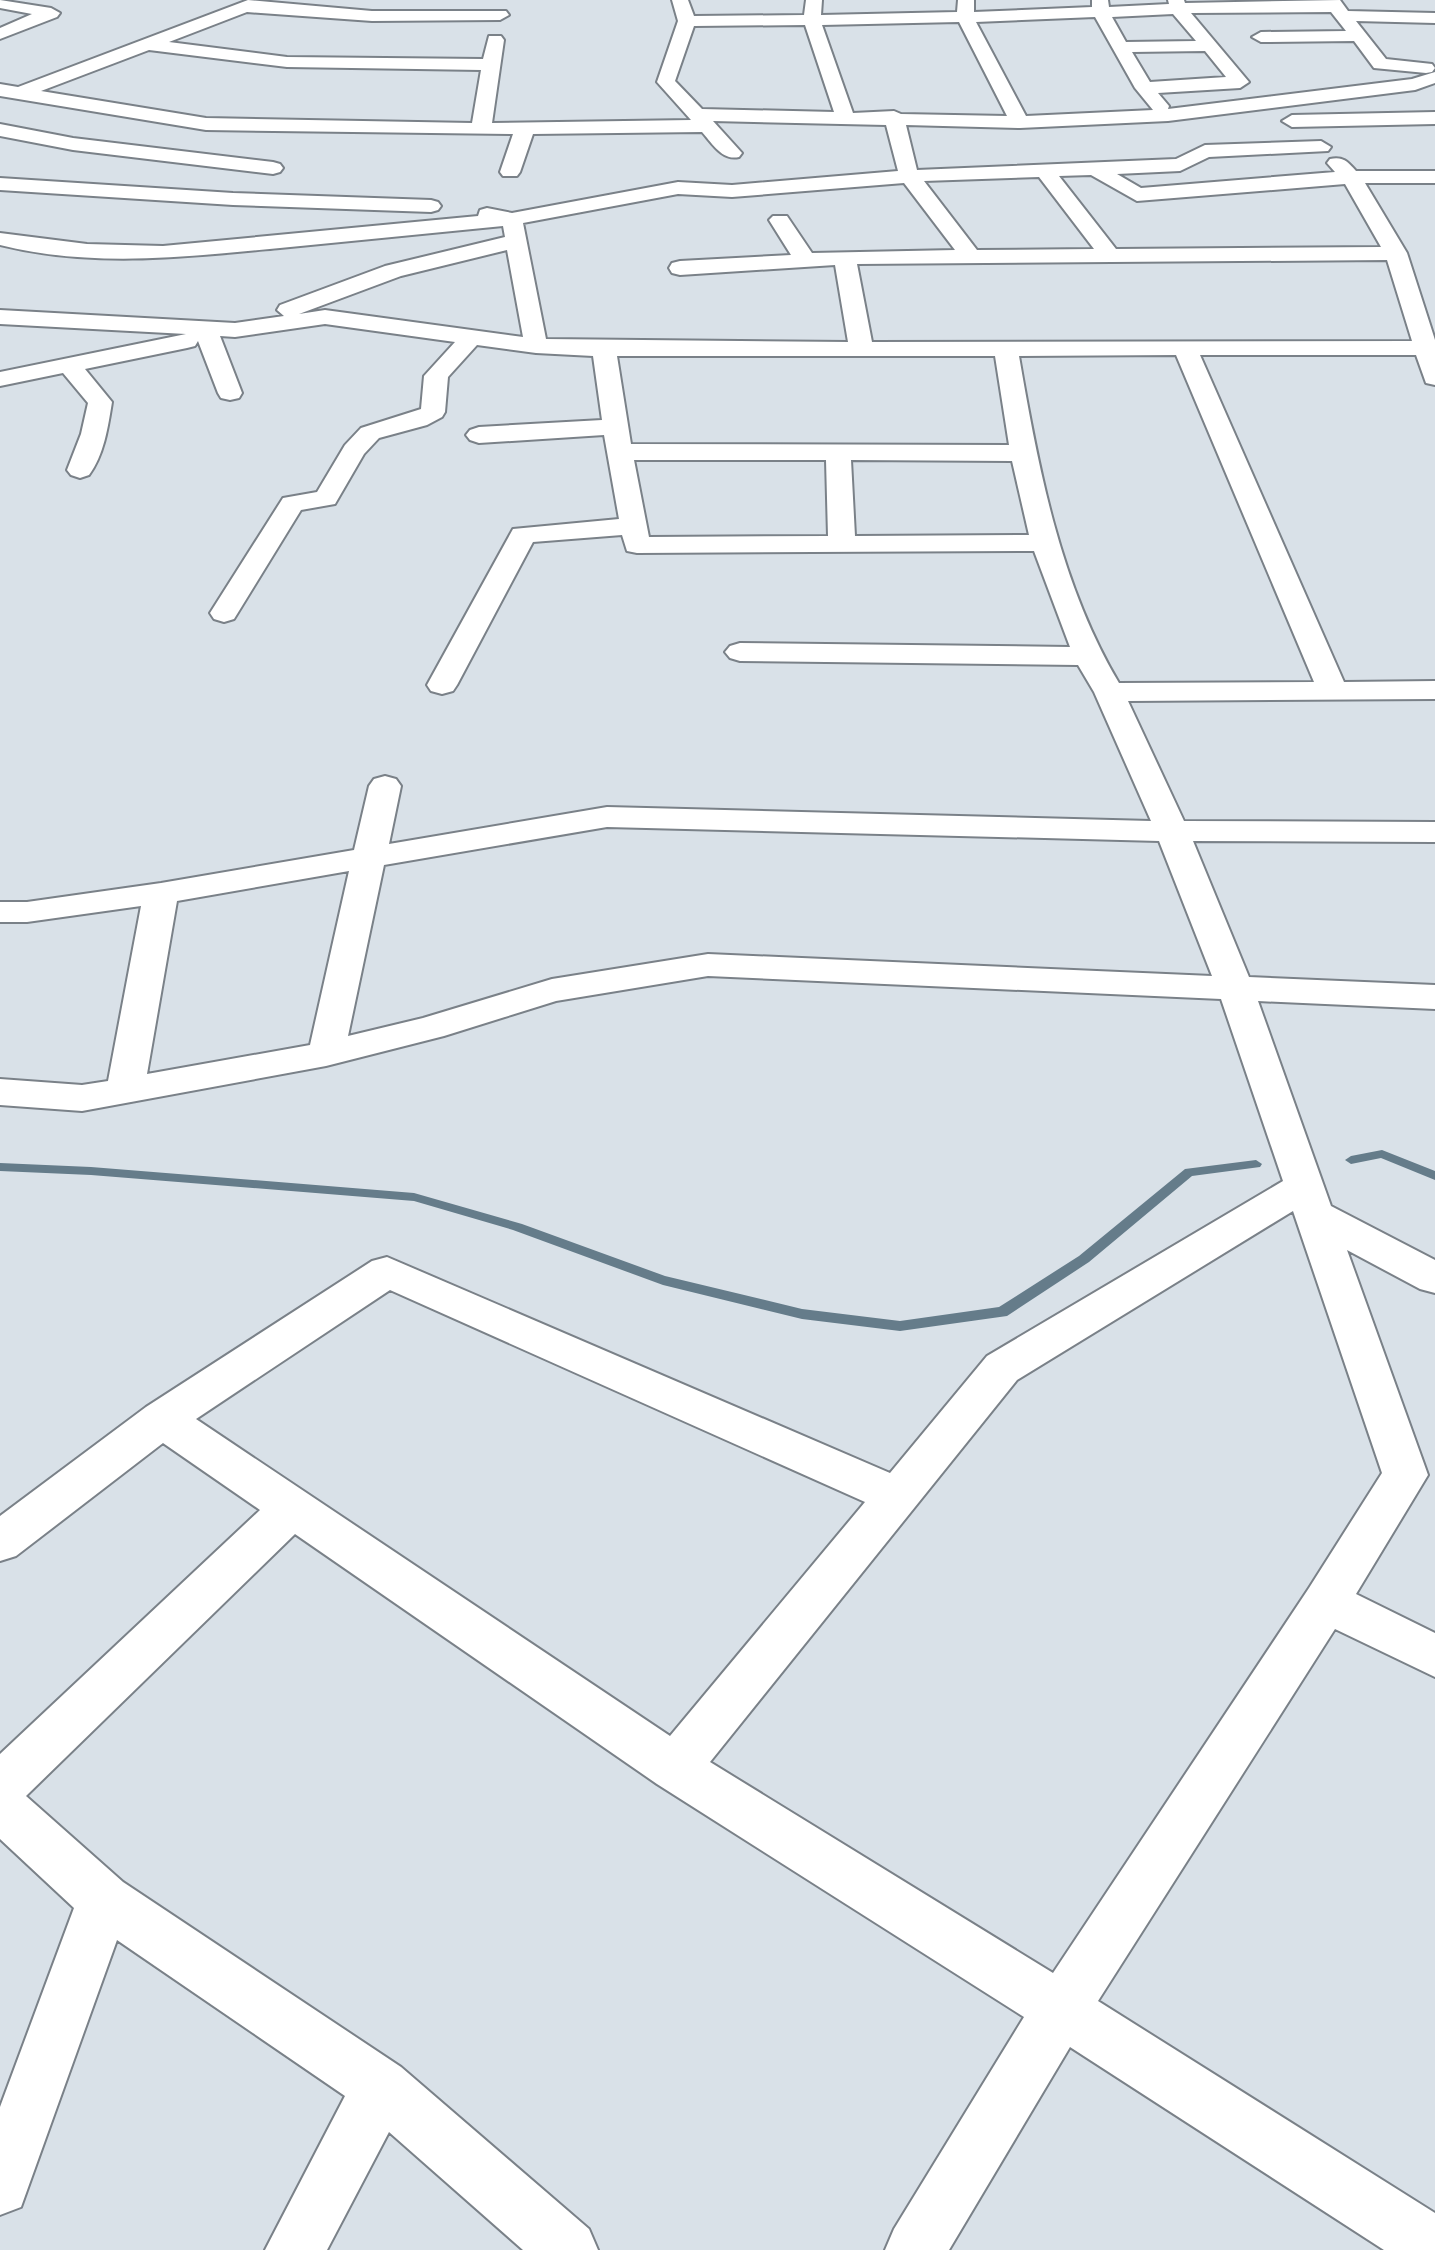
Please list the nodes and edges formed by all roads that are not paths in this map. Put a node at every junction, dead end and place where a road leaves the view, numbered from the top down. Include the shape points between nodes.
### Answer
1 (680, 0) edge
2 (814, 0) edge
3 (0, 3) edge
4 (255, 3) edge
5 (1178, 5) edge
6 (1101, 6) edge
7 (502, 7) edge
8 (1336, 8) edge
9 (966, 9) edge
10 (1435, 18) edge
11 (812, 20) junction
12 (687, 22) junction
13 (0, 34) edge
14 (1357, 36) junction
15 (1261, 37) dead end
16 (150, 45) junction
17 (1210, 46) junction
18 (1121, 47) junction
19 (489, 65) junction
20 (1435, 68) edge
21 (1435, 77) edge
22 (1144, 88) junction
23 (9, 92) edge
24 (0, 102) edge
25 (1272, 112) junction
26 (1168, 115) junction
27 (845, 118) junction
28 (1435, 118) edge
29 (701, 120) junction
30 (1020, 122) junction
31 (896, 123) junction
32 (306, 126) junction
33 (481, 129) junction
34 (525, 129) junction
35 (0, 130) edge
36 (1321, 147) junction
37 (732, 153) dead end
38 (281, 157) junction
39 (1419, 157) dead end
40 (1094, 168) junction
41 (1043, 169) junction
42 (510, 172) dead end
43 (909, 176) junction
44 (1351, 177) junction
45 (1432, 177) edge
46 (0, 184) edge
47 (247, 200) junction
48 (780, 220) dead end
49 (515, 233) junction
50 (0, 239) edge
51 (1396, 253) junction
52 (1110, 256) junction
53 (971, 257) junction
54 (806, 261) junction
55 (680, 268) dead end
56 (847, 269) junction
57 (0, 317) edge
58 (235, 330) junction
59 (208, 336) junction
60 (472, 337) junction
61 (536, 346) junction
62 (861, 348) junction
63 (1430, 348) edge
64 (604, 349) junction
65 (1006, 350) junction
66 (1189, 360) junction
67 (70, 366) junction
68 (1435, 378) edge
69 (0, 379) edge
70 (230, 393) dead end
71 (479, 435) dead end
72 (618, 440) junction
73 (838, 452) junction
74 (1023, 453) junction
75 (80, 470) dead end
76 (634, 526) junction
77 (1045, 543) junction
78 (842, 544) junction
79 (224, 613) dead end
80 (740, 652) dead end
81 (1088, 656) junction
82 (442, 685) dead end
83 (1333, 690) junction
84 (1435, 690) edge
85 (1108, 692) junction
86 (385, 786) dead end
87 (1172, 831) junction
88 (1435, 832) edge
89 (370, 856) junction
90 (160, 893) junction
91 (0, 912) edge
92 (1237, 990) junction
93 (1435, 997) edge
94 (326, 1054) junction
95 (125, 1089) junction
96 (0, 1092) edge
97 (1311, 1201) junction
98 (1435, 1278) edge
99 (162, 1419) junction
100 (897, 1496) junction
101 (292, 1508) junction
102 (0, 1542) edge
103 (1326, 1602) junction
104 (1435, 1656) edge
105 (675, 1768) junction
106 (0, 1787) edge
107 (0, 1805) edge
108 (104, 1900) junction
109 (1061, 2009) junction
110 (381, 2087) junction
111 (4, 2163) edge
112 (1435, 2248) edge
113 (295, 2250) edge
114 (568, 2250) edge
115 (915, 2250) edge

1 - 12 street
2 - 11 street
3 - 13 street via 51,13
4 - 7 street via 372,16
4 - 16 street
5 - 6 street
5 - 8 street
5 - 17 street
6 - 9 street
6 - 18 street
7 - 19 street
8 - 10 street
8 - 14 street
9 - 11 street
9 - 30 street
11 - 12 street
11 - 27 street
12 - 29 street via 666,82
14 - 15 street
14 - 20 street via 1380,64
16 - 19 street via 287,62
16 - 23 street
17 - 18 street
17 - 22 street via 1240,82
18 - 22 street
19 - 33 street
21 - 25 street
22 - 26 street
23 - 24 street
23 - 32 street via 206,124
25 - 26 street
25 - 28 street
25 - 36 street
26 - 30 street
27 - 29 street
27 - 31 street
29 - 34 street
29 - 37 street
30 - 31 street
31 - 43 street
32 - 33 street
32 - 38 street
33 - 34 street
34 - 42 street
35 - 38 street via 73,144
36 - 40 street via 1205,151 1180,165
36 - 44 street
38 - 47 street
39 - 45 street
40 - 41 street
40 - 44 street via 1137,195
41 - 43 street
41 - 52 street
43 - 49 street via 732,191 690,189 653,202
43 - 53 street
44 - 45 street
44 - 51 street
46 - 47 street
47 - 49 street via 442,206
48 - 54 street
49 - 50 street via 163,253 87,251
49 - 58 street via 393,271
49 - 61 street
51 - 52 street
51 - 63 street
52 - 53 street
53 - 56 street
54 - 55 street
54 - 56 street
56 - 62 street
57 - 58 street
58 - 59 street
58 - 60 street via 326,317
59 - 67 street
59 - 70 street
60 - 61 street
60 - 79 street via 436,376 433,412 371,432 326,498 292,504
61 - 64 street
62 - 64 street
62 - 65 street
63 - 66 street via 1271,348
63 - 68 street
64 - 72 street
65 - 66 street
65 - 74 street
66 - 83 street
67 - 69 street
67 - 75 street via 100,402
71 - 72 street
72 - 73 street
72 - 76 street
73 - 74 street
73 - 78 street
74 - 77 street
76 - 78 street via 638,545
76 - 82 street via 523,535
77 - 78 street
77 - 81 street
80 - 81 street
81 - 85 street
83 - 84 street
83 - 85 street
85 - 87 street
86 - 89 street
87 - 88 street
87 - 89 street via 607,817
87 - 92 street
89 - 90 street
89 - 94 street
90 - 91 street
90 - 95 street
92 - 93 street
92 - 94 street via 708,965 552,990 431,1028
92 - 97 street
94 - 95 street
95 - 96 street via 82,1098
97 - 98 street
97 - 100 street via 1002,1368
97 - 103 street via 1405,1475
99 - 100 street via 387,1272
99 - 101 street
99 - 102 street
100 - 105 street
101 - 105 street
101 - 106 street
103 - 104 street
103 - 109 street
105 - 109 street
107 - 108 street
108 - 110 street
108 - 111 street
109 - 112 street
109 - 115 street
110 - 113 street
110 - 114 street

